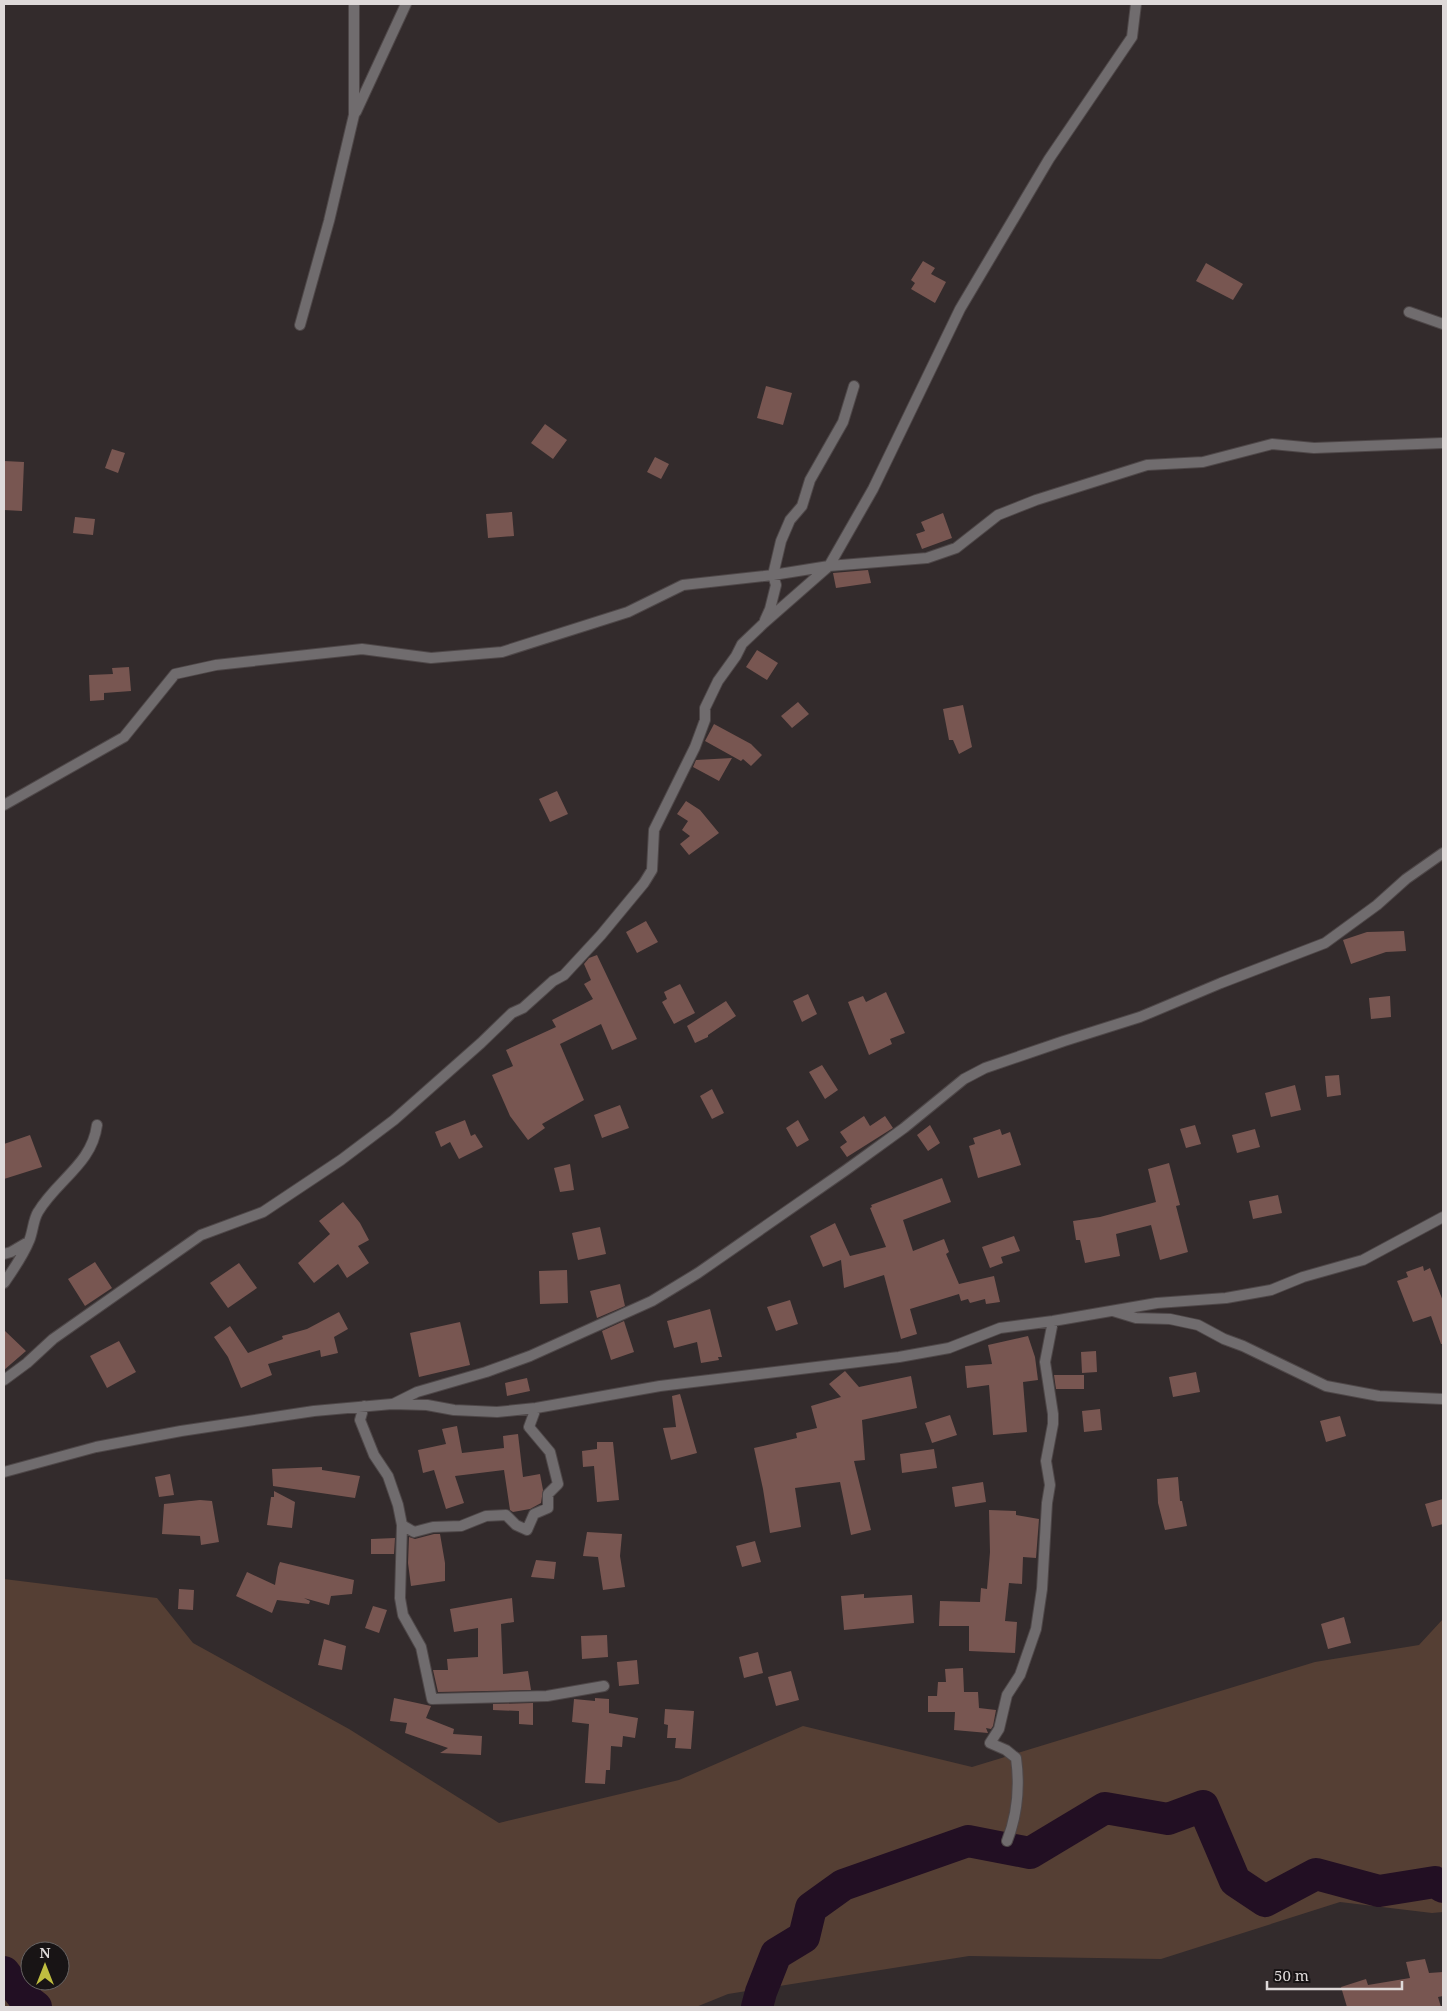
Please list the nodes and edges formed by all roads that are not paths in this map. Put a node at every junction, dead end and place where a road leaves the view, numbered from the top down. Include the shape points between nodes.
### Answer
1 (354, 4) edge
2 (406, 4) edge
3 (1136, 4) edge
4 (354, 115) junction
5 (1409, 312) dead end
6 (1443, 324) edge
7 (300, 325) dead end
8 (854, 386) dead end
9 (1443, 442) edge
10 (829, 566) junction
11 (772, 575) junction
12 (764, 623) junction
13 (4, 805) edge
14 (1443, 854) edge
15 (97, 1125) dead end
16 (1443, 1217) edge
17 (29, 1242) junction
18 (4, 1254) edge
19 (4, 1283) edge
20 (1112, 1311) junction
21 (1053, 1321) junction
22 (4, 1380) edge
23 (1443, 1399) edge
24 (392, 1404) junction
25 (364, 1406) junction
26 (536, 1408) junction
27 (4, 1472) edge
28 (402, 1525) junction
29 (604, 1686) dead end
30 (1008, 1841) dead end

1 - 4 street
2 - 4 street
3 - 10 street via 1132,37 1049,160 960,309 873,489
4 - 7 street
5 - 6 street
8 - 11 street via 843,422 810,480 802,506 787,527
9 - 10 street via 1314,448 1272,444 1203,462 1147,465 998,515 956,548 927,558
10 - 11 street
10 - 12 street
11 - 12 street via 776,584
11 - 13 street via 683,584 628,612 502,652 431,658 362,649 216,665 175,674 124,737
12 - 22 street via 742,644 709,696 695,747 654,830 652,870 564,976 512,1013 394,1120 341,1160 263,1212 201,1235 53,1339
14 - 24 street via 1406,878 1377,906 1325,943 1140,1017 985,1068 964,1079 846,1170 698,1273 652,1301 530,1356 417,1392
15 - 17 street via 89,1153 37,1213
16 - 20 street via 1363,1260 1271,1290
17 - 18 street
17 - 19 street
20 - 21 street
20 - 23 street via 1136,1318 1170,1319 1198,1325 1318,1384 1379,1396
21 - 26 street via 1000,1328 949,1348 899,1357 660,1386
21 - 30 street via 1044,1362 1053,1424 1046,1461 1050,1485 1036,1629 1020,1675 1007,1695 999,1729 990,1743 1016,1758 1018,1800
24 - 25 street
24 - 26 street via 497,1412
25 - 27 street via 181,1431 96,1447
25 - 28 street via 360,1420 374,1455 388,1476
26 - 28 street via 529,1428 550,1452 558,1484 548,1494 548,1508 534,1514 528,1530 516,1525 506,1515 486,1516 461,1526 433,1527 414,1532
28 - 29 street via 400,1598 403,1615 421,1647 432,1699 547,1696

